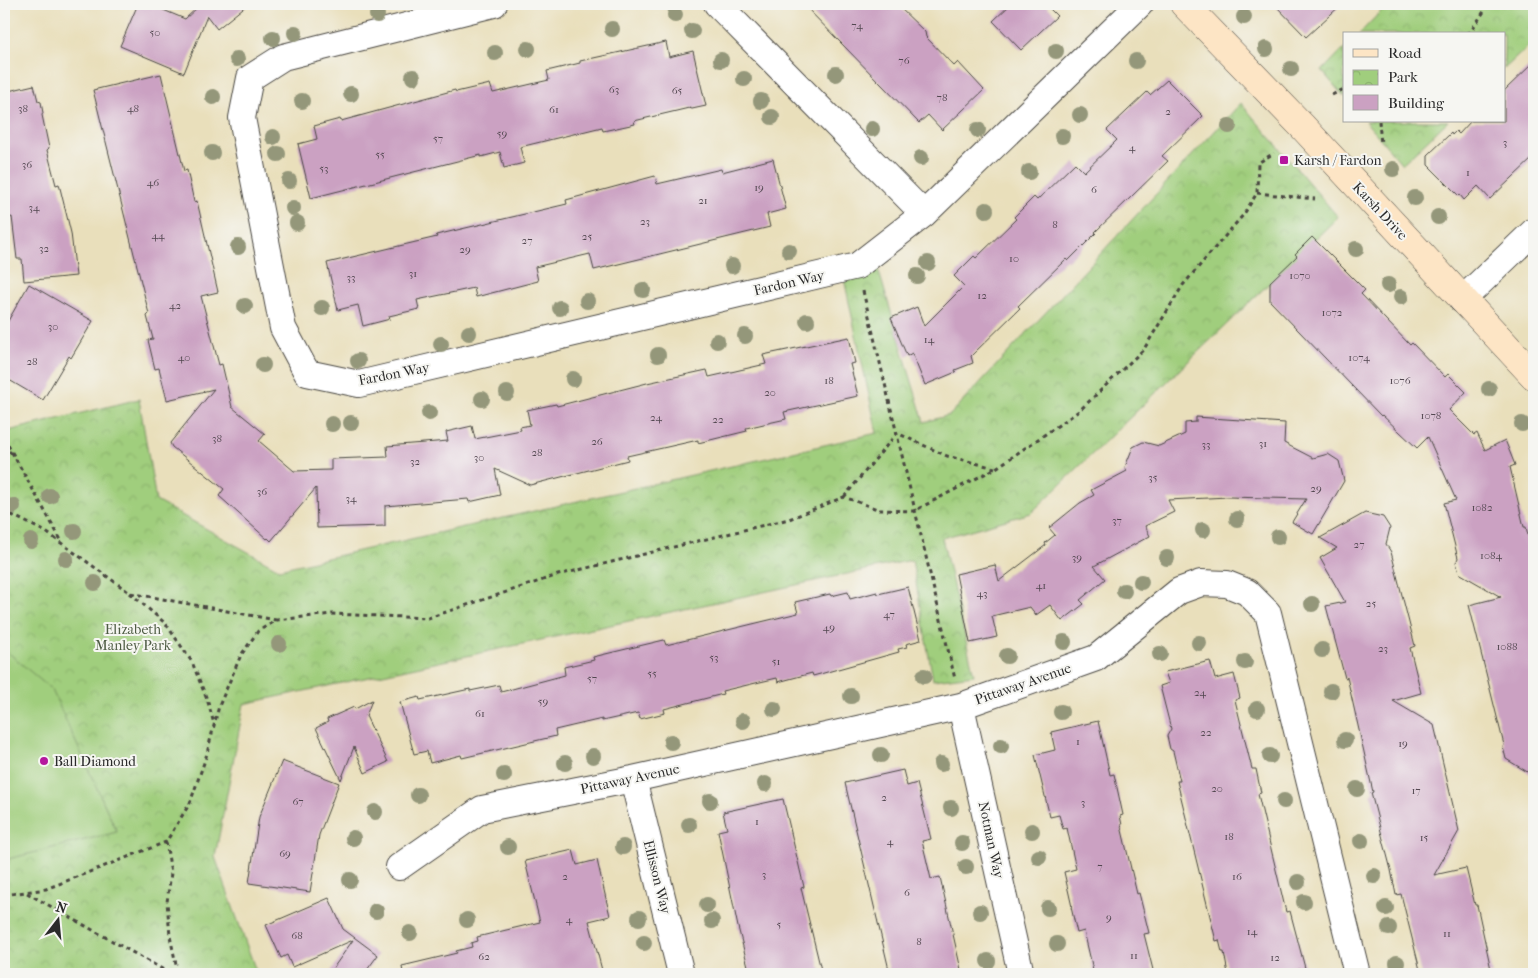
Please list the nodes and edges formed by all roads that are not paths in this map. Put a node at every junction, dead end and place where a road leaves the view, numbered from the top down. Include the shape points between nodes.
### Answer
1 (494, 4) edge
2 (717, 4) edge
3 (1140, 4) edge
4 (1184, 4) edge
5 (924, 214) junction
6 (1534, 231) edge
7 (1462, 300) junction
8 (1534, 376) edge
9 (961, 706) junction
10 (634, 779) junction
11 (399, 867) dead end
12 (681, 974) edge
13 (1021, 974) edge
14 (1357, 974) edge

1 - 5 street, Fardon Way via 283,57 250,78 242,118 284,328 308,373 358,384 858,266
2 - 5 street
3 - 5 street, Fardon Way
4 - 7 street, Karsh Drive
6 - 7 street
7 - 8 street, Karsh Drive
9 - 10 street, Pittaway Avenue
9 - 13 street, Notman Way
9 - 14 street, Pittaway Avenue via 1096,658 1179,591 1201,583 1226,584 1247,592 1268,613
10 - 11 street, Pittaway Avenue via 482,809
10 - 12 street, Ellisson Way

